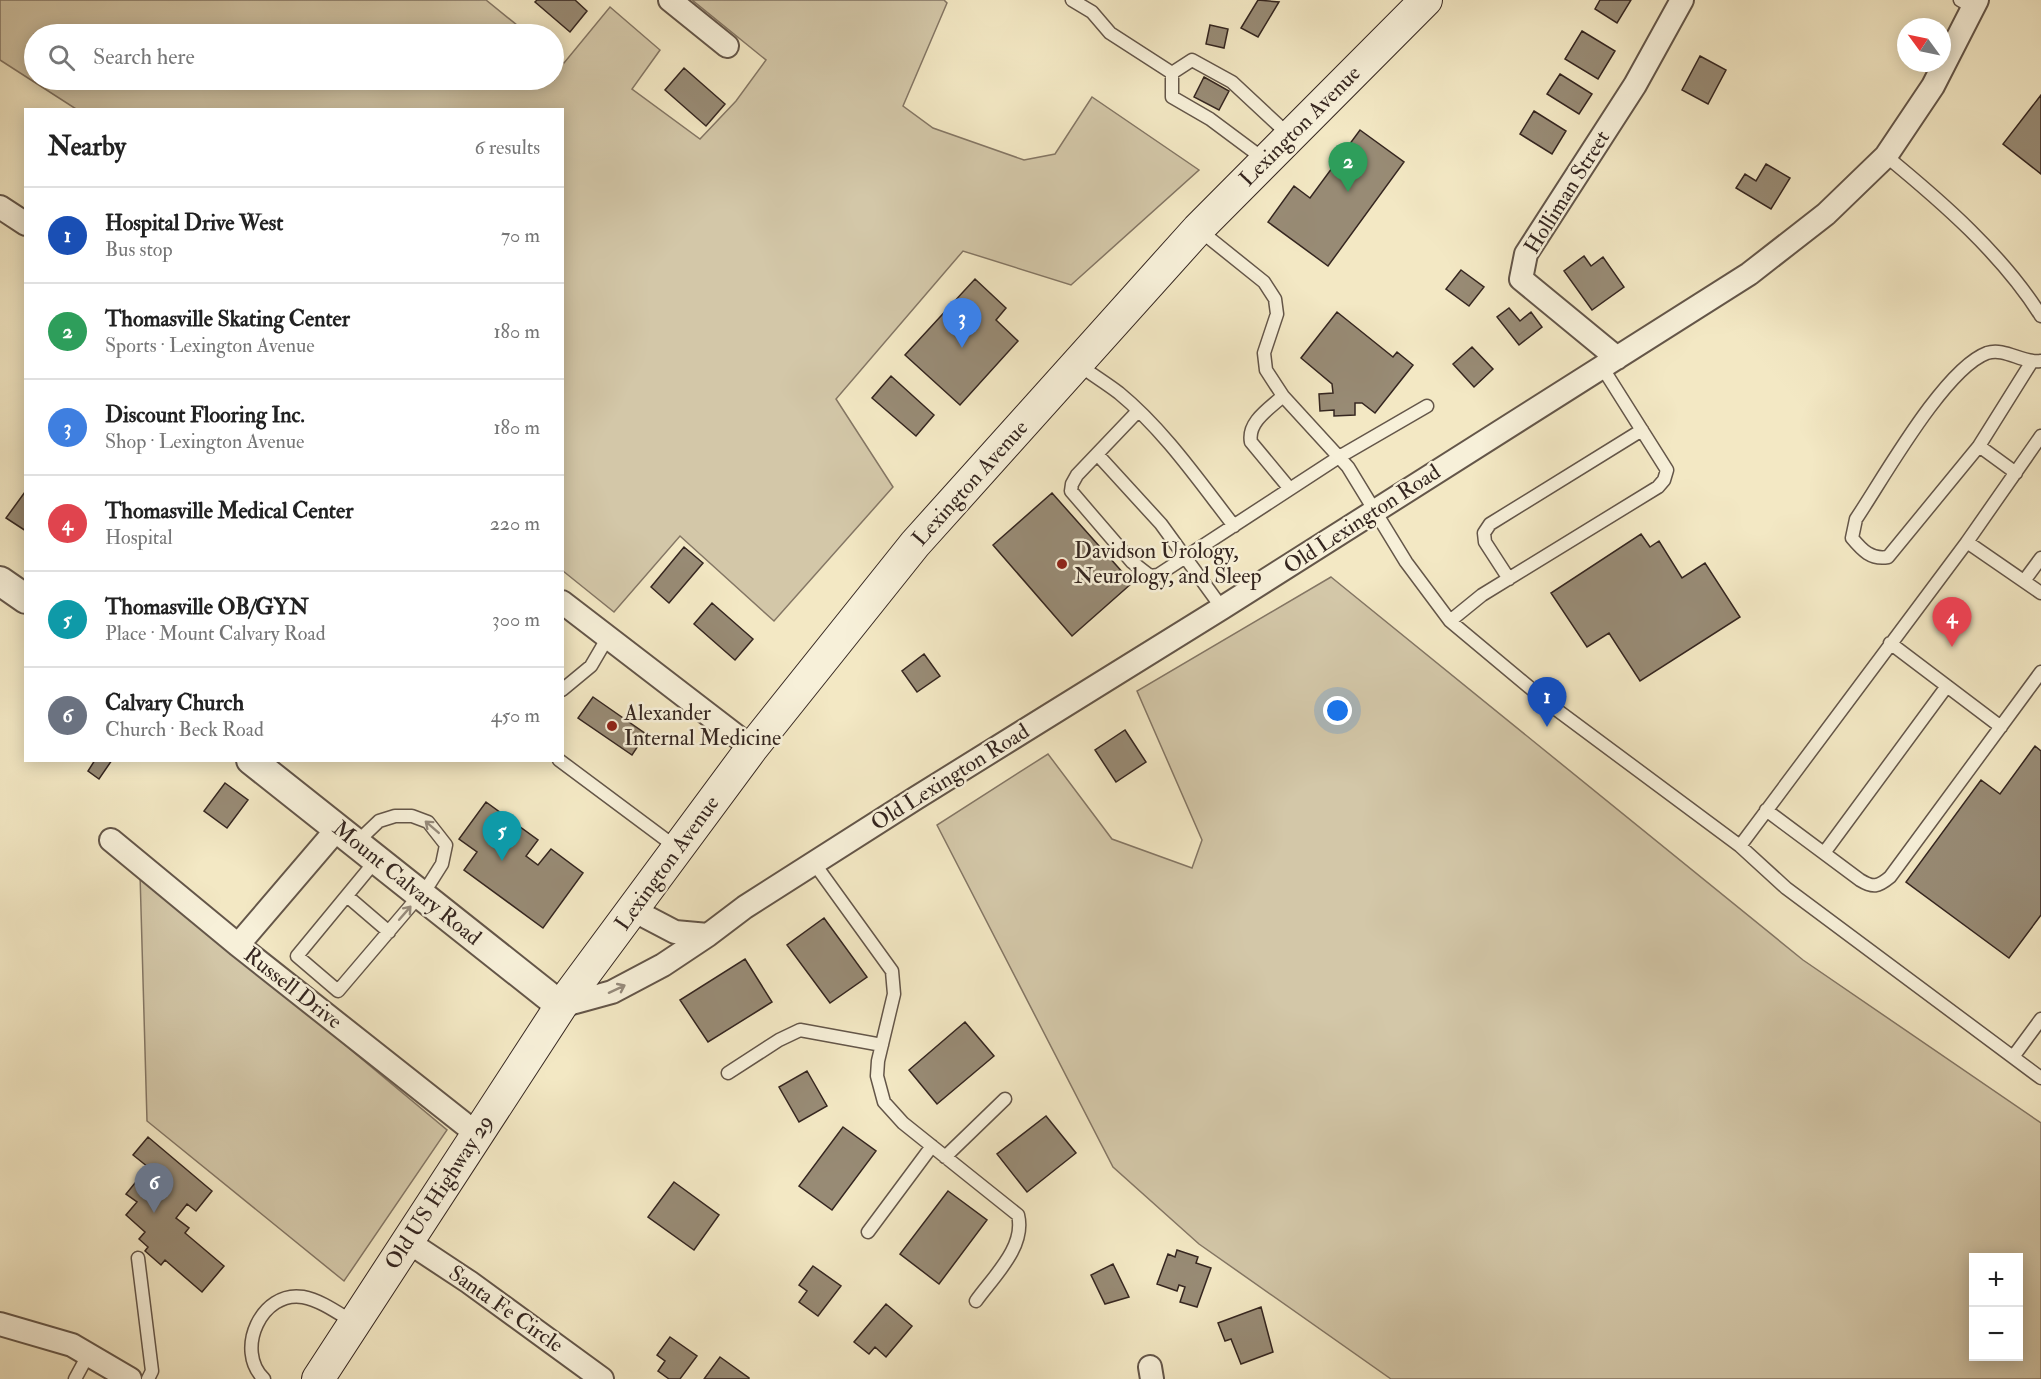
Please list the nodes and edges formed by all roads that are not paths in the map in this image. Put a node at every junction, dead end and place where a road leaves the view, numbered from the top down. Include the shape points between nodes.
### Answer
1 (670, 0) edge
2 (1072, 0) edge
3 (1426, 0) edge
4 (1682, 0) edge
5 (1970, 3) edge
6 (727, 46) dead end
7 (1172, 73) junction
8 (1290, 136) junction
9 (1886, 156) junction
10 (1266, 161) junction
11 (0, 207) edge
12 (24, 223) edge
13 (1198, 229) junction
14 (2041, 316) edge
15 (1610, 362) junction
16 (2036, 362) edge
17 (1077, 363) junction
18 (1282, 396) junction
19 (1427, 406) dead end
20 (1138, 411) junction
21 (1642, 430) junction
22 (2041, 435) edge
23 (1978, 446) junction
24 (1097, 454) junction
25 (1340, 458) junction
26 (2016, 473) junction
27 (1290, 489) junction
28 (1374, 510) junction
29 (1234, 526) junction
30 (1967, 542) junction
31 (1186, 558) junction
32 (2041, 558) edge
33 (1509, 579) junction
34 (0, 581) edge
35 (2024, 581) junction
36 (2041, 593) edge
37 (24, 598) edge
38 (564, 604) edge
39 (1222, 608) junction
40 (1450, 621) junction
41 (608, 637) junction
42 (1890, 643) junction
43 (2041, 672) edge
44 (1947, 686) junction
45 (564, 688) edge
46 (2001, 727) junction
47 (752, 748) junction
48 (254, 762) edge
49 (562, 762) edge
50 (1766, 810) junction
51 (111, 840) dead end
52 (358, 843) junction
53 (1740, 846) junction
54 (678, 849) junction
55 (1824, 852) junction
56 (814, 863) junction
57 (421, 894) junction
58 (347, 896) junction
59 (633, 910) junction
60 (389, 932) junction
61 (708, 935) junction
62 (238, 945) junction
63 (561, 1006) junction
64 (2041, 1019) edge
65 (882, 1045) junction
66 (2013, 1057) junction
67 (728, 1073) dead end
68 (2041, 1078) edge
69 (1005, 1099) dead end
70 (477, 1134) junction
71 (932, 1146) junction
72 (945, 1156) junction
73 (868, 1232) dead end
74 (407, 1242) junction
75 (138, 1258) dead end
76 (976, 1301) dead end
77 (354, 1322) junction
78 (0, 1324) edge
79 (88, 1355) junction
80 (75, 1379) edge
81 (130, 1379) edge
82 (148, 1379) edge
83 (264, 1379) edge
84 (318, 1379) edge
85 (602, 1379) edge

1 - 6 street
2 - 7 lane via 1092,12 1110,33
3 - 8 main road, Lexington Avenue
4 - 15 street, Holliman Street via 1635,85 1526,254 1521,268 1521,279
5 - 9 street, Old Lexington Road via 1933,86
7 - 8 lane via 1192,60 1232,82
7 - 10 lane via 1172,97 1210,119
8 - 10 main road, Lexington Avenue
9 - 14 lane via 1966,228 2028,294
9 - 15 street, Old Lexington Road via 1826,214 1749,274
10 - 13 main road, Lexington Avenue
11 - 12 street
13 - 17 main road, Lexington Avenue
13 - 18 lane via 1264,282 1275,299 1277,314 1264,353 1266,370
15 - 21 lane
15 - 28 street, Old Lexington Road
16 - 23 lane
16 - 23 lane via 1989,352 1970,363 1939,396 1856,519 1852,538 1865,553 1888,557
17 - 20 lane
17 - 47 main road, Lexington Avenue via 915,544
18 - 25 lane
18 - 27 lane via 1254,423 1250,435 1251,442
19 - 25 lane
20 - 24 lane
20 - 29 lane
21 - 33 lane via 1667,470 1658,487
21 - 33 lane via 1490,524 1484,533 1485,542
22 - 26 lane
23 - 26 lane
24 - 31 lane via 1161,524
24 - 31 lane via 1077,475 1071,491 1132,562 1150,576 1158,576
25 - 27 lane
25 - 28 lane
26 - 30 lane
27 - 29 lane
28 - 39 street, Old Lexington Road
28 - 40 lane
29 - 31 lane
30 - 35 lane
30 - 42 lane
31 - 39 lane
32 - 35 lane
33 - 40 lane
34 - 37 street
35 - 36 lane
38 - 41 street
39 - 56 street, Old Lexington Road
40 - 53 lane via 1553,707
41 - 45 lane via 591,666
41 - 47 street
42 - 44 lane
42 - 50 lane
43 - 46 lane
44 - 46 lane
44 - 55 lane
46 - 55 lane via 1890,877 1879,886 1870,886
47 - 54 main road, Lexington Avenue
48 - 52 street, Mount Calvary Road
49 - 54 lane
50 - 53 lane
50 - 55 lane
51 - 62 street, Russell Drive
52 - 57 street, Mount Calvary Road
57 -> 52 lane via 441,864 446,845 428,822 412,816 379,820
52 - 58 lane
52 - 62 street
53 - 66 lane via 1786,888
54 - 59 main road, Lexington Avenue
56 - 61 street, Old Lexington Road
56 - 65 lane via 892,971 894,994
60 -> 57 lane
57 - 63 street, Mount Calvary Road
58 - 60 lane
58 - 60 lane via 297,956 329,984 338,991
59 - 61 street via 675,932
59 - 63 main road, Lexington Avenue
63 -> 61 street, Old Lexington Road via 612,992
62 - 70 street, Russell Drive
63 - 70 main road, Old US Highway 29
64 - 66 lane
65 - 67 lane via 800,1030
65 - 71 lane via 877,1076 884,1102 903,1124
66 - 68 lane
69 - 72 lane
70 - 74 main road, Old US Highway 29
71 - 72 lane
71 - 73 lane
72 - 76 lane via 1018,1215 1021,1225 1019,1242
74 - 77 main road, Old US Highway 29
74 - 85 street, Santa Fe Circle
75 - 82 lane via 152,1371
77 - 83 lane via 302,1297 285,1299 273,1306 250,1339 254,1364
77 - 84 main road, Old US Highway 29
78 - 79 street via 72,1344
79 - 80 lane
79 - 81 street

